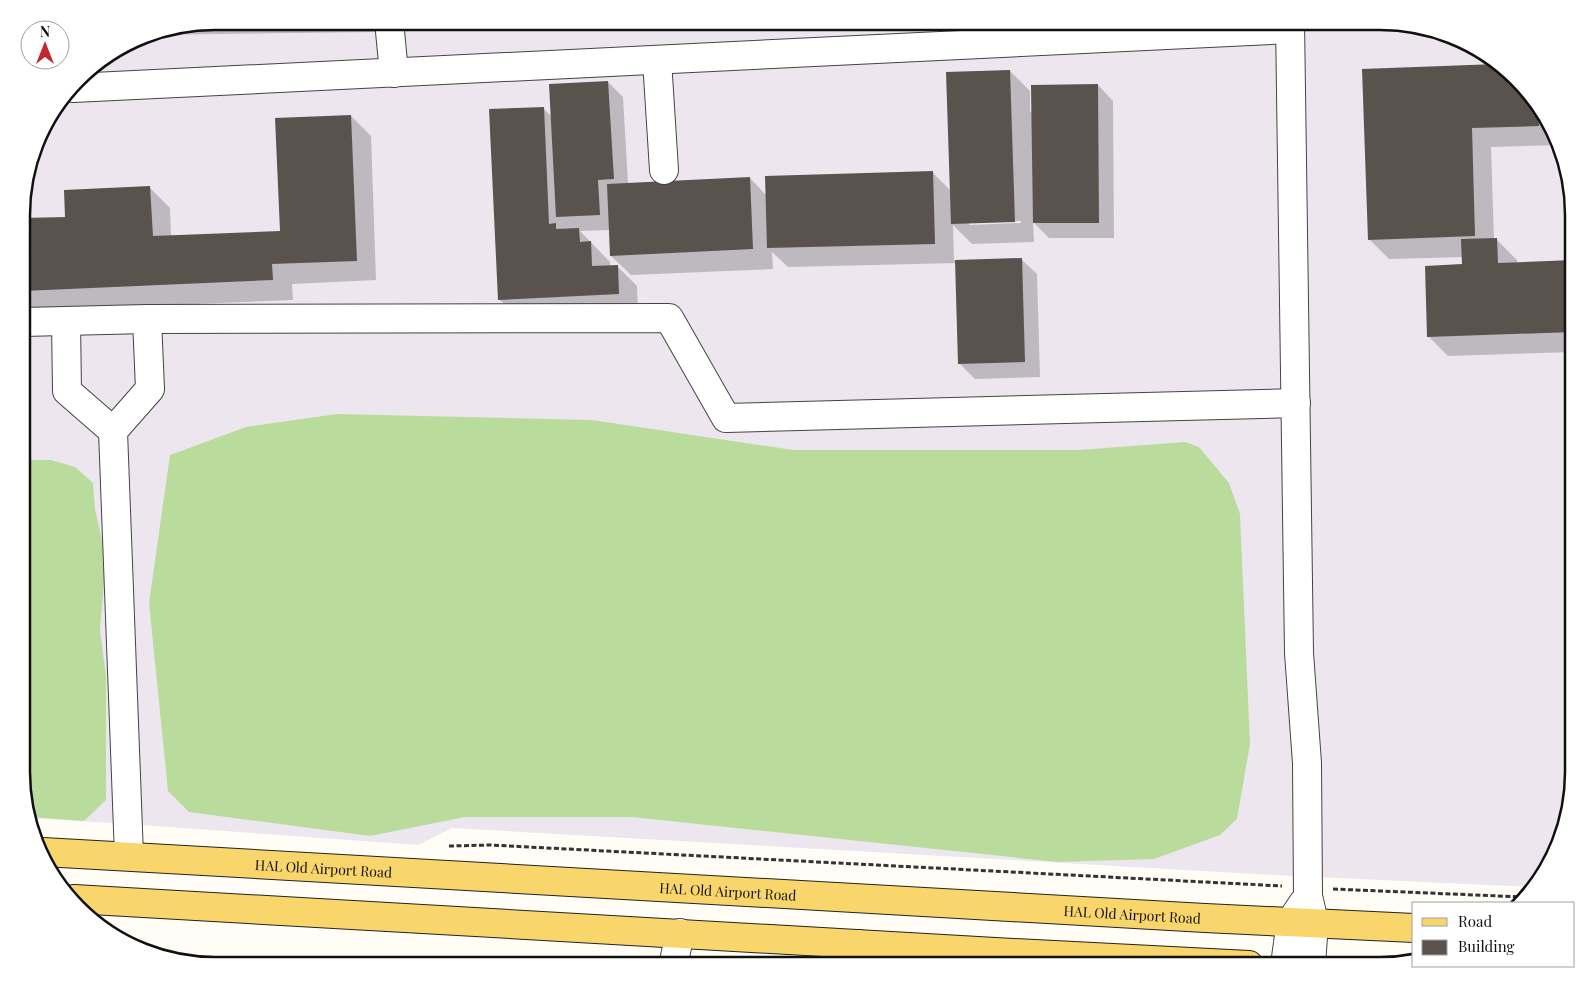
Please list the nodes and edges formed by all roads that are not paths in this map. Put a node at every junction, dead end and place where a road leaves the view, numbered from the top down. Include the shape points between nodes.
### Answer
1 (390, 30) edge
2 (1200, 30) edge
3 (1290, 30) edge
4 (657, 60) junction
5 (394, 73) junction
6 (81, 88) edge
7 (664, 170) dead end
8 (147, 319) junction
9 (66, 321) junction
10 (30, 322) edge
11 (1296, 403) junction
12 (113, 431) junction
13 (48, 852) edge
14 (129, 856) junction
15 (81, 899) edge
16 (1302, 922) junction
17 (1412, 928) edge
18 (680, 933) junction
19 (857, 955) edge
20 (675, 957) edge
21 (925, 957) edge
22 (1288, 957) edge
23 (1309, 957) edge

1 - 5 street
2 - 4 street
3 - 11 street
4 - 5 street
4 - 7 street
5 - 6 street
8 - 9 street
8 - 11 street via 670,318 726,418
8 - 12 street via 150,389
9 - 10 street
9 - 12 street via 67,392
11 - 16 street via 1299,644 1307,763 1308,892
12 - 14 street
13 - 14 main road, HAL Old Airport Road
14 - 16 main road, HAL Old Airport Road
15 - 18 main road
16 - 17 main road, HAL Old Airport Road
16 - 22 street
16 - 23 street
18 - 19 main road
18 - 20 street
19 - 21 main road

